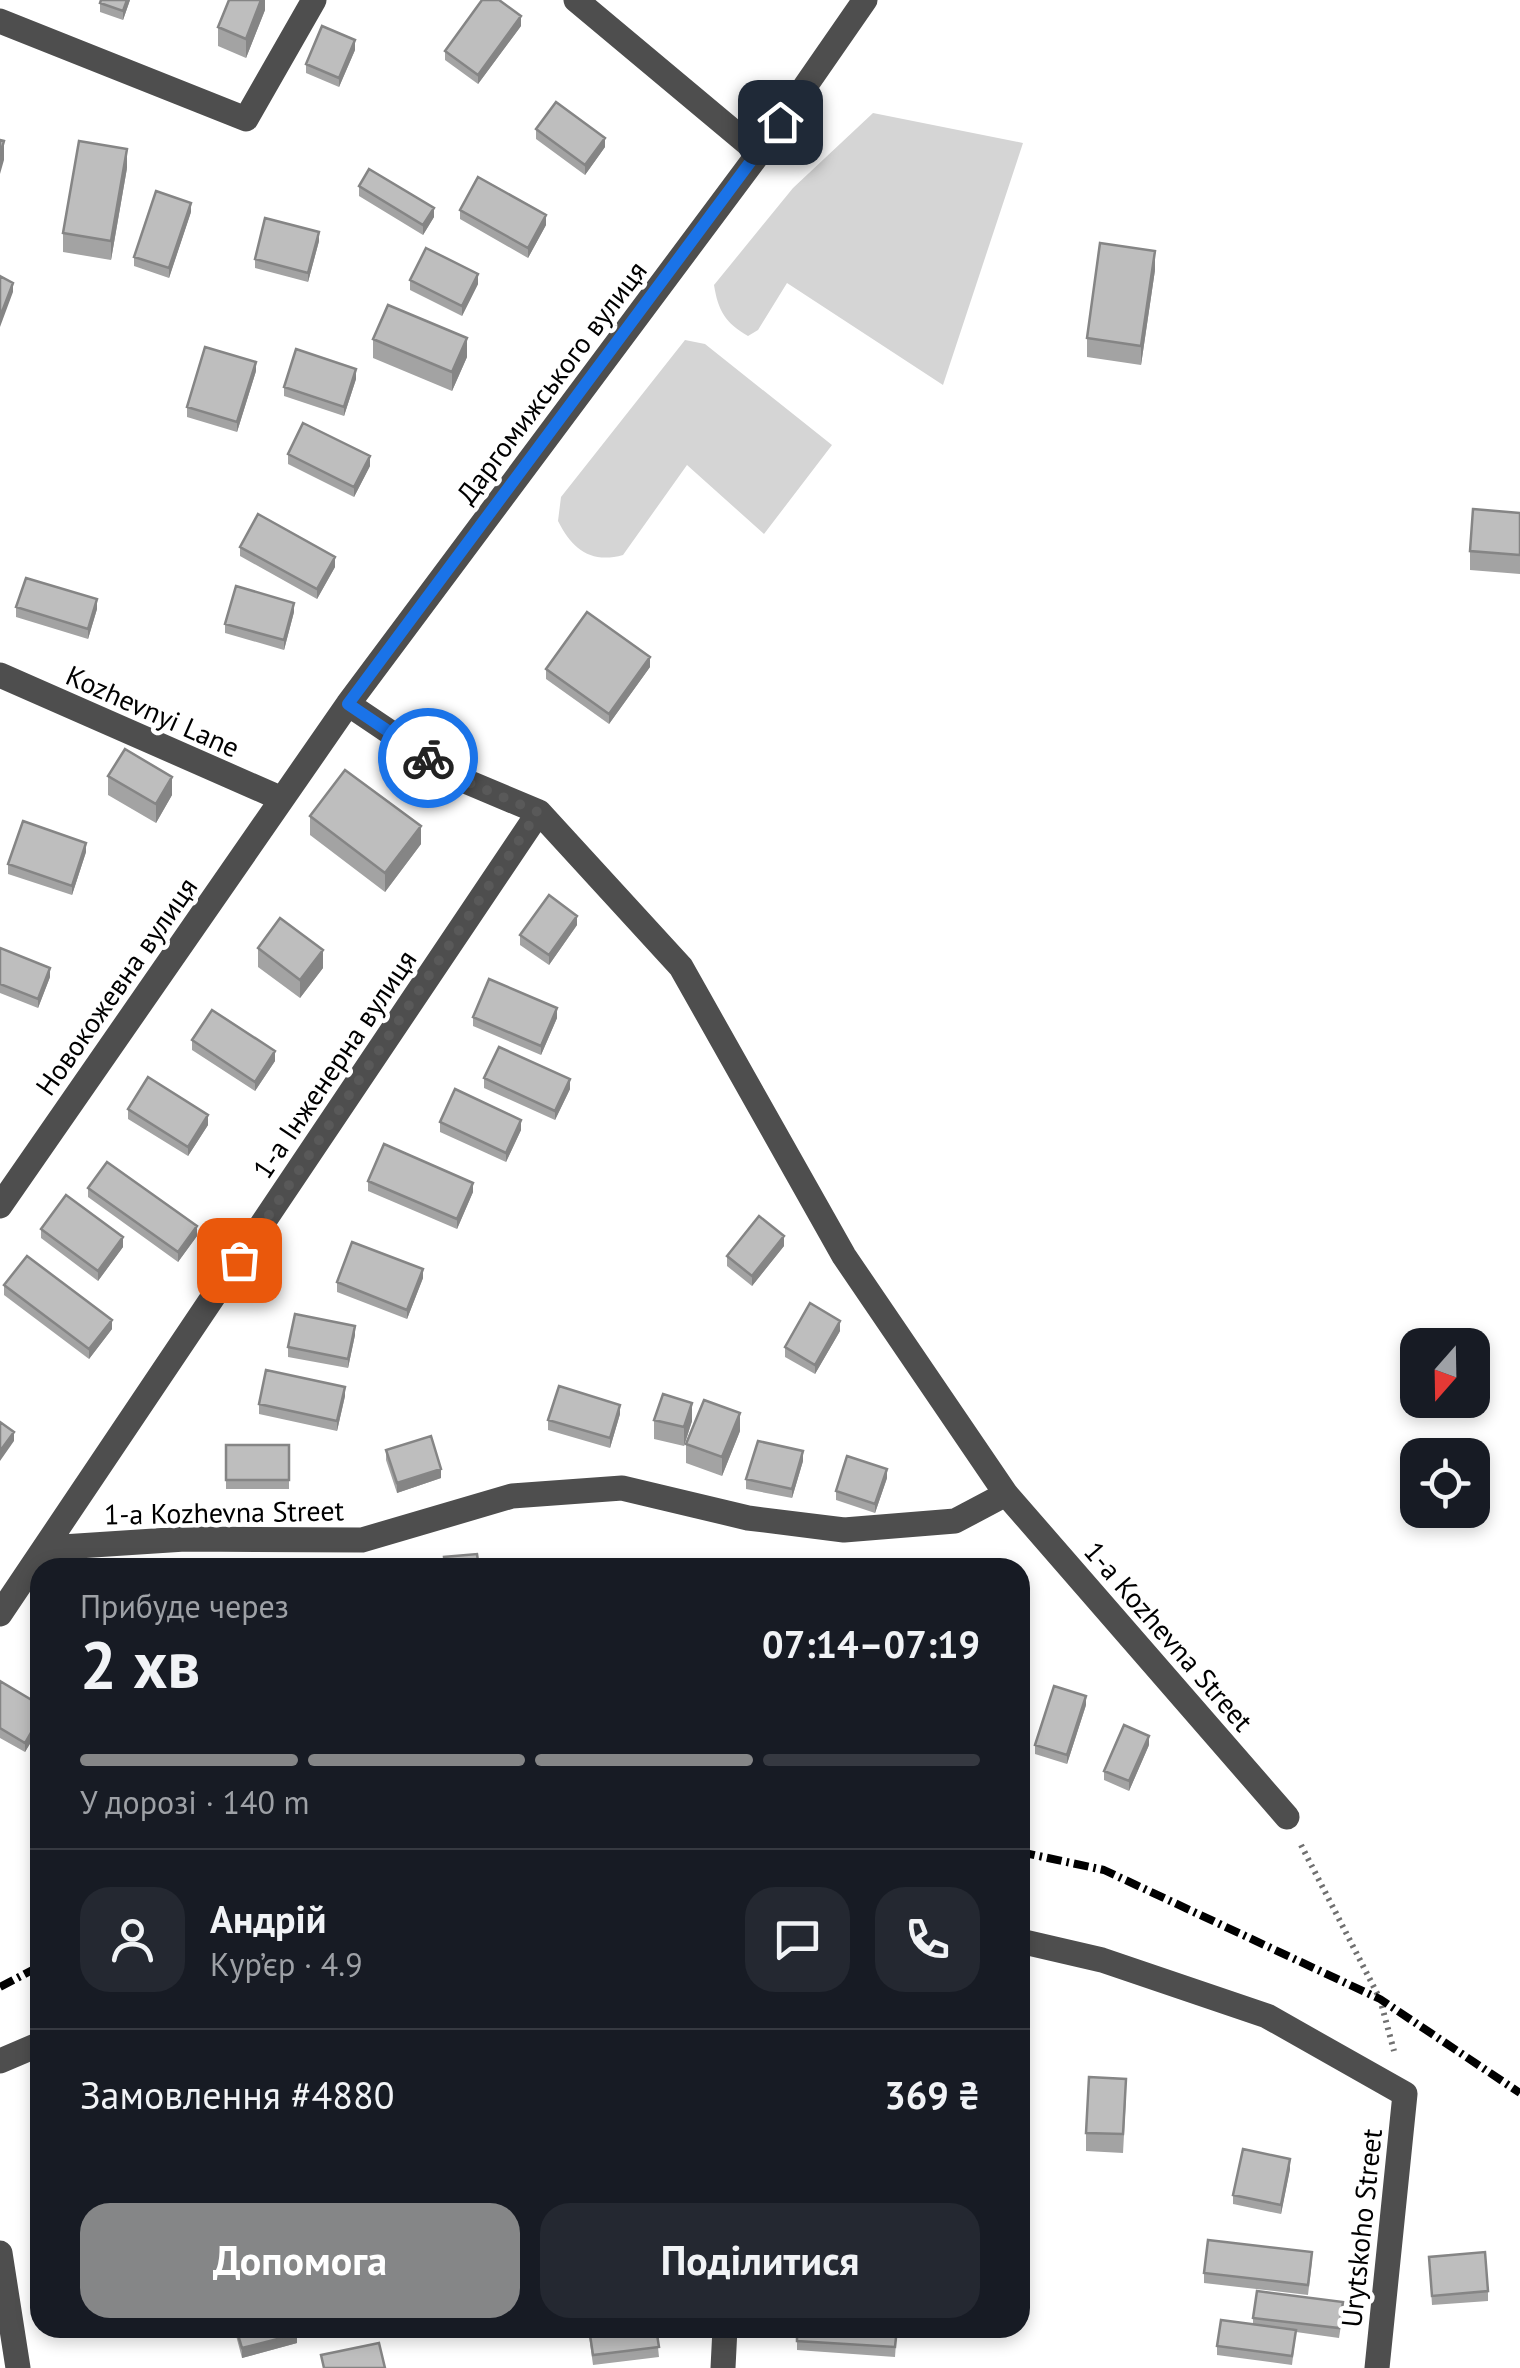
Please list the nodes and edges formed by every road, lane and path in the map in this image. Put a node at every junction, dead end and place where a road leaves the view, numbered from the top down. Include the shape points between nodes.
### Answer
1 (314, 0) edge
2 (576, 0) edge
3 (865, 0) edge
4 (0, 21) edge
5 (759, 153) junction
6 (0, 676) edge
7 (348, 704) junction
8 (282, 799) junction
9 (538, 812) junction
10 (0, 1206) edge
11 (1006, 1494) junction
12 (47, 1548) junction
13 (40, 1558) edge
14 (30, 1572) edge
15 (0, 1614) edge
16 (1287, 1817) joint
17 (1030, 1942) edge
18 (30, 2048) edge
19 (0, 2062) edge
20 (1406, 2094) junction
21 (0, 2253) edge
22 (724, 2338) edge
23 (18, 2368) edge
24 (723, 2368) edge
25 (1377, 2368) edge

1 - 4 street via 246,119
2 - 5 street
3 - 5 street, Даргомижського вулиця
5 - 7 street, Даргомижського вулиця
6 - 8 street, Kozhevnyi Lane
7 - 8 street, Даргомижського вулиця
7 - 9 street, 1-a Kozhevna Street via 458,778
8 - 10 street, Новокожевна вулиця
9 - 11 street, 1-a Kozhevna Street via 681,967 844,1256
9 - 12 street, 1-а Інженерна вулиця
11 - 12 street, 1-a Kozhevna Street via 955,1520 844,1530 748,1518 622,1488 512,1496 362,1540 185,1538
11 - 16 street, 1-a Kozhevna Street
12 - 13 street
14 - 15 street
16 - 20 path via 1380,2000
17 - 20 street via 1267,2016
18 - 19 street
20 - 25 street, Urytskoho Street
21 - 23 street
22 - 24 street

